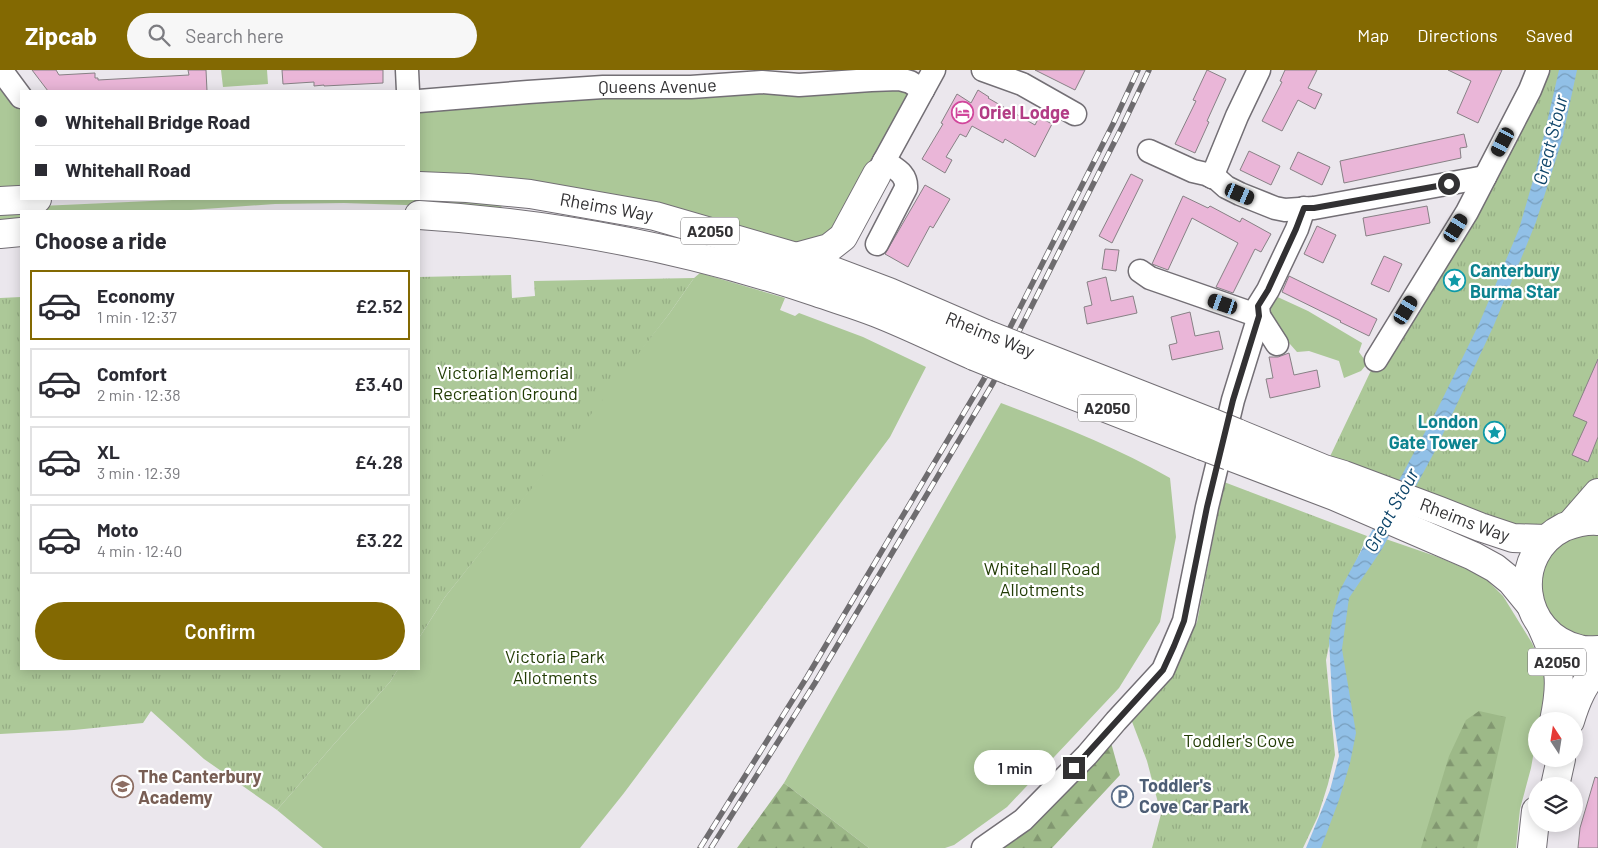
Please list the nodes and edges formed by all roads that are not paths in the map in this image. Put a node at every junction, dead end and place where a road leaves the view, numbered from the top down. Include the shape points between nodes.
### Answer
1 (1, 70) edge
2 (407, 70) edge
3 (934, 70) edge
4 (983, 70) edge
5 (1259, 70) edge
6 (1538, 70) edge
7 (1025, 77) edge
8 (691, 79) edge
9 (408, 90) edge
10 (923, 90) junction
11 (20, 95) edge
12 (420, 101) edge
13 (1075, 114) dead end
14 (1149, 151) dead end
15 (880, 168) junction
16 (1212, 177) junction
17 (1485, 177) junction
18 (420, 186) edge
19 (20, 200) edge
20 (0, 201) edge
21 (1304, 208) junction
22 (420, 215) edge
23 (20, 232) edge
24 (0, 234) edge
25 (877, 244) dead end
26 (796, 257) junction
27 (1140, 271) dead end
28 (1259, 316) junction
29 (1277, 344) dead end
30 (980, 345) junction
31 (1372, 354) dead end
32 (1339, 486) junction
33 (1598, 493) edge
34 (1598, 521) edge
35 (1571, 524) junction
36 (1546, 539) junction
37 (1529, 603) junction
38 (1542, 627) junction
39 (1598, 650) edge
40 (1598, 668) edge
41 (1556, 712) edge
42 (1572, 712) edge
43 (1534, 832) edge
44 (1549, 832) edge
45 (983, 848) edge
46 (1532, 848) edge
47 (1547, 848) edge

1 - 11 street
2 - 9 street
3 - 10 street
4 - 7 street
5 - 16 street
6 - 17 street
7 - 13 street
8 - 10 street, Queens Avenue via 799,85 898,80 910,82
8 - 12 street, Queens Avenue
10 - 15 street
14 - 16 street
15 - 25 street via 904,175 907,181
15 - 26 main road via 843,237 828,248
16 - 21 street via 1240,194 1275,208
17 - 21 street
17 - 31 street via 1467,212
18 - 26 main road, Rheims Way / A2050 via 530,194 655,216
19 - 20 main road
21 - 28 street via 1258,306
22 - 30 main road, Rheims Way / A2050 via 527,225 653,246 781,281
23 - 24 main road
26 - 30 main road, Rheims Way / A2050 via 889,292
27 - 28 street via 1150,278
28 - 29 street
28 - 45 street via 1233,400 1184,621 1163,670 1023,820
30 - 32 main road, Rheims Way / A2050, bridge
32 - 36 main road, Rheims Way / A2050 via 1440,511 1513,538
32 - 37 main road, Rheims Way / A2050 via 1430,537 1495,568
33 - 35 main road
34 - 35 main road
35 - 36 main road
36 - 37 main road via 1529,569
37 - 38 main road
38 - 39 main road via 1559,642 1579,649
38 - 41 main road, A2050 via 1559,674
40 - 42 main road, A2050 via 1580,692
43 - 46 main road
44 - 47 main road

